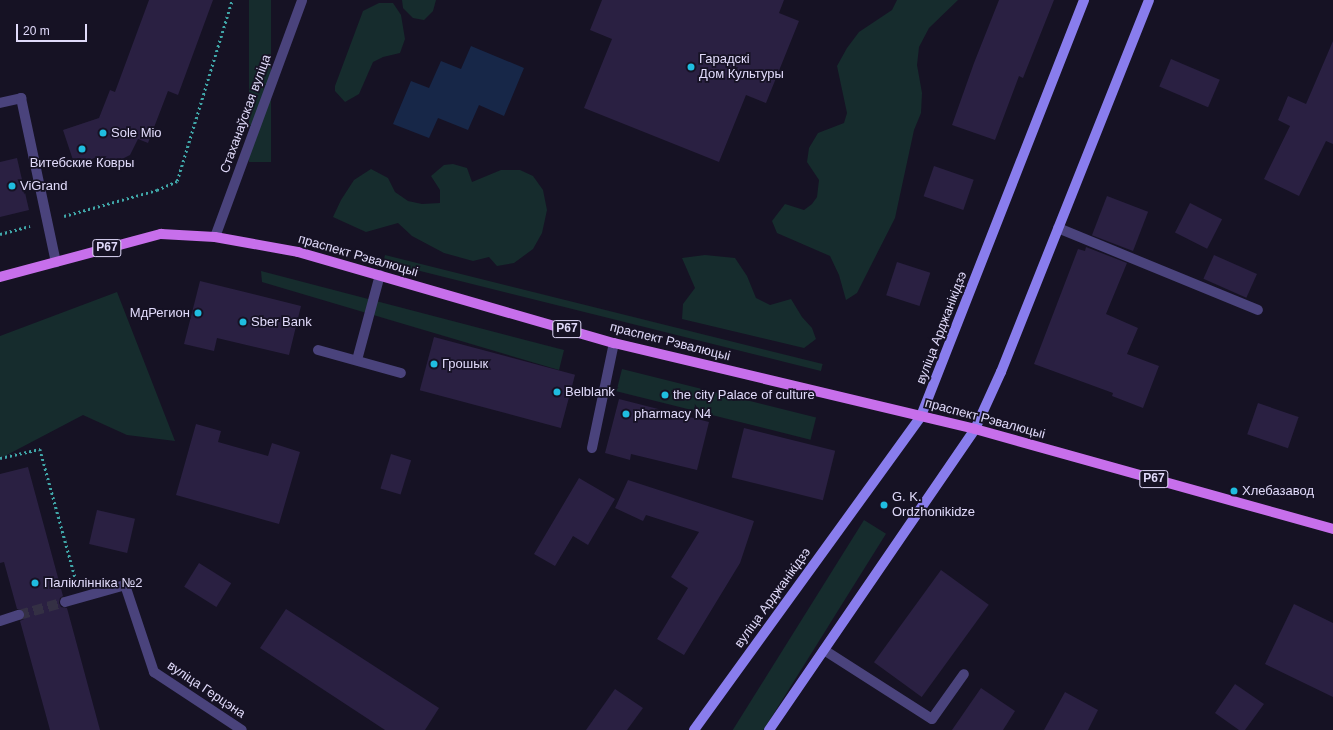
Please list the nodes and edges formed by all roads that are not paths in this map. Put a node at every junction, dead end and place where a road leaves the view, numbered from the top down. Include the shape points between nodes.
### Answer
1 (302, 0) edge
2 (1084, 0) edge
3 (1150, 0) edge
4 (0, 103) edge
5 (1058, 228) junction
6 (215, 237) junction
7 (56, 262) junction
8 (380, 275) junction
9 (0, 277) edge
10 (1258, 310) dead end
11 (614, 343) junction
12 (318, 350) dead end
13 (357, 360) junction
14 (401, 374) dead end
15 (921, 416) junction
16 (975, 429) junction
17 (592, 448) dead end
18 (1333, 529) edge
19 (65, 602) tunnel mouth
20 (19, 616) tunnel mouth
21 (0, 621) edge
22 (824, 650) junction
23 (964, 674) dead end
24 (242, 730) edge
25 (694, 730) edge
26 (769, 730) edge

1 - 6 street, Стаханаўская вуліца
2 - 15 main road, вуліца Арджанікідзэ
3 - 5 main road
4 - 7 street via 21,98
5 - 10 street
5 - 16 main road via 1001,372
6 - 7 main road, праспект Рэвалюцыі / Р67 via 161,234
6 - 8 main road, праспект Рэвалюцыі / Р67 via 298,252
7 - 9 main road, праспект Рэвалюцыі / Р67
8 - 11 main road, праспект Рэвалюцыі / Р67
8 - 13 street
11 - 15 main road, праспект Рэвалюцыі / Р67
11 - 17 street
12 - 13 street
13 - 14 street
15 - 16 main road, праспект Рэвалюцыі / Р67
15 - 25 main road, вуліца Арджанікідзэ
16 - 18 main road, праспект Рэвалюцыі / Р67
16 - 22 main road
19 - 24 street, вуліца Герцэна via 124,585 154,672
20 - 21 street
22 - 23 street via 932,719
22 - 26 main road

